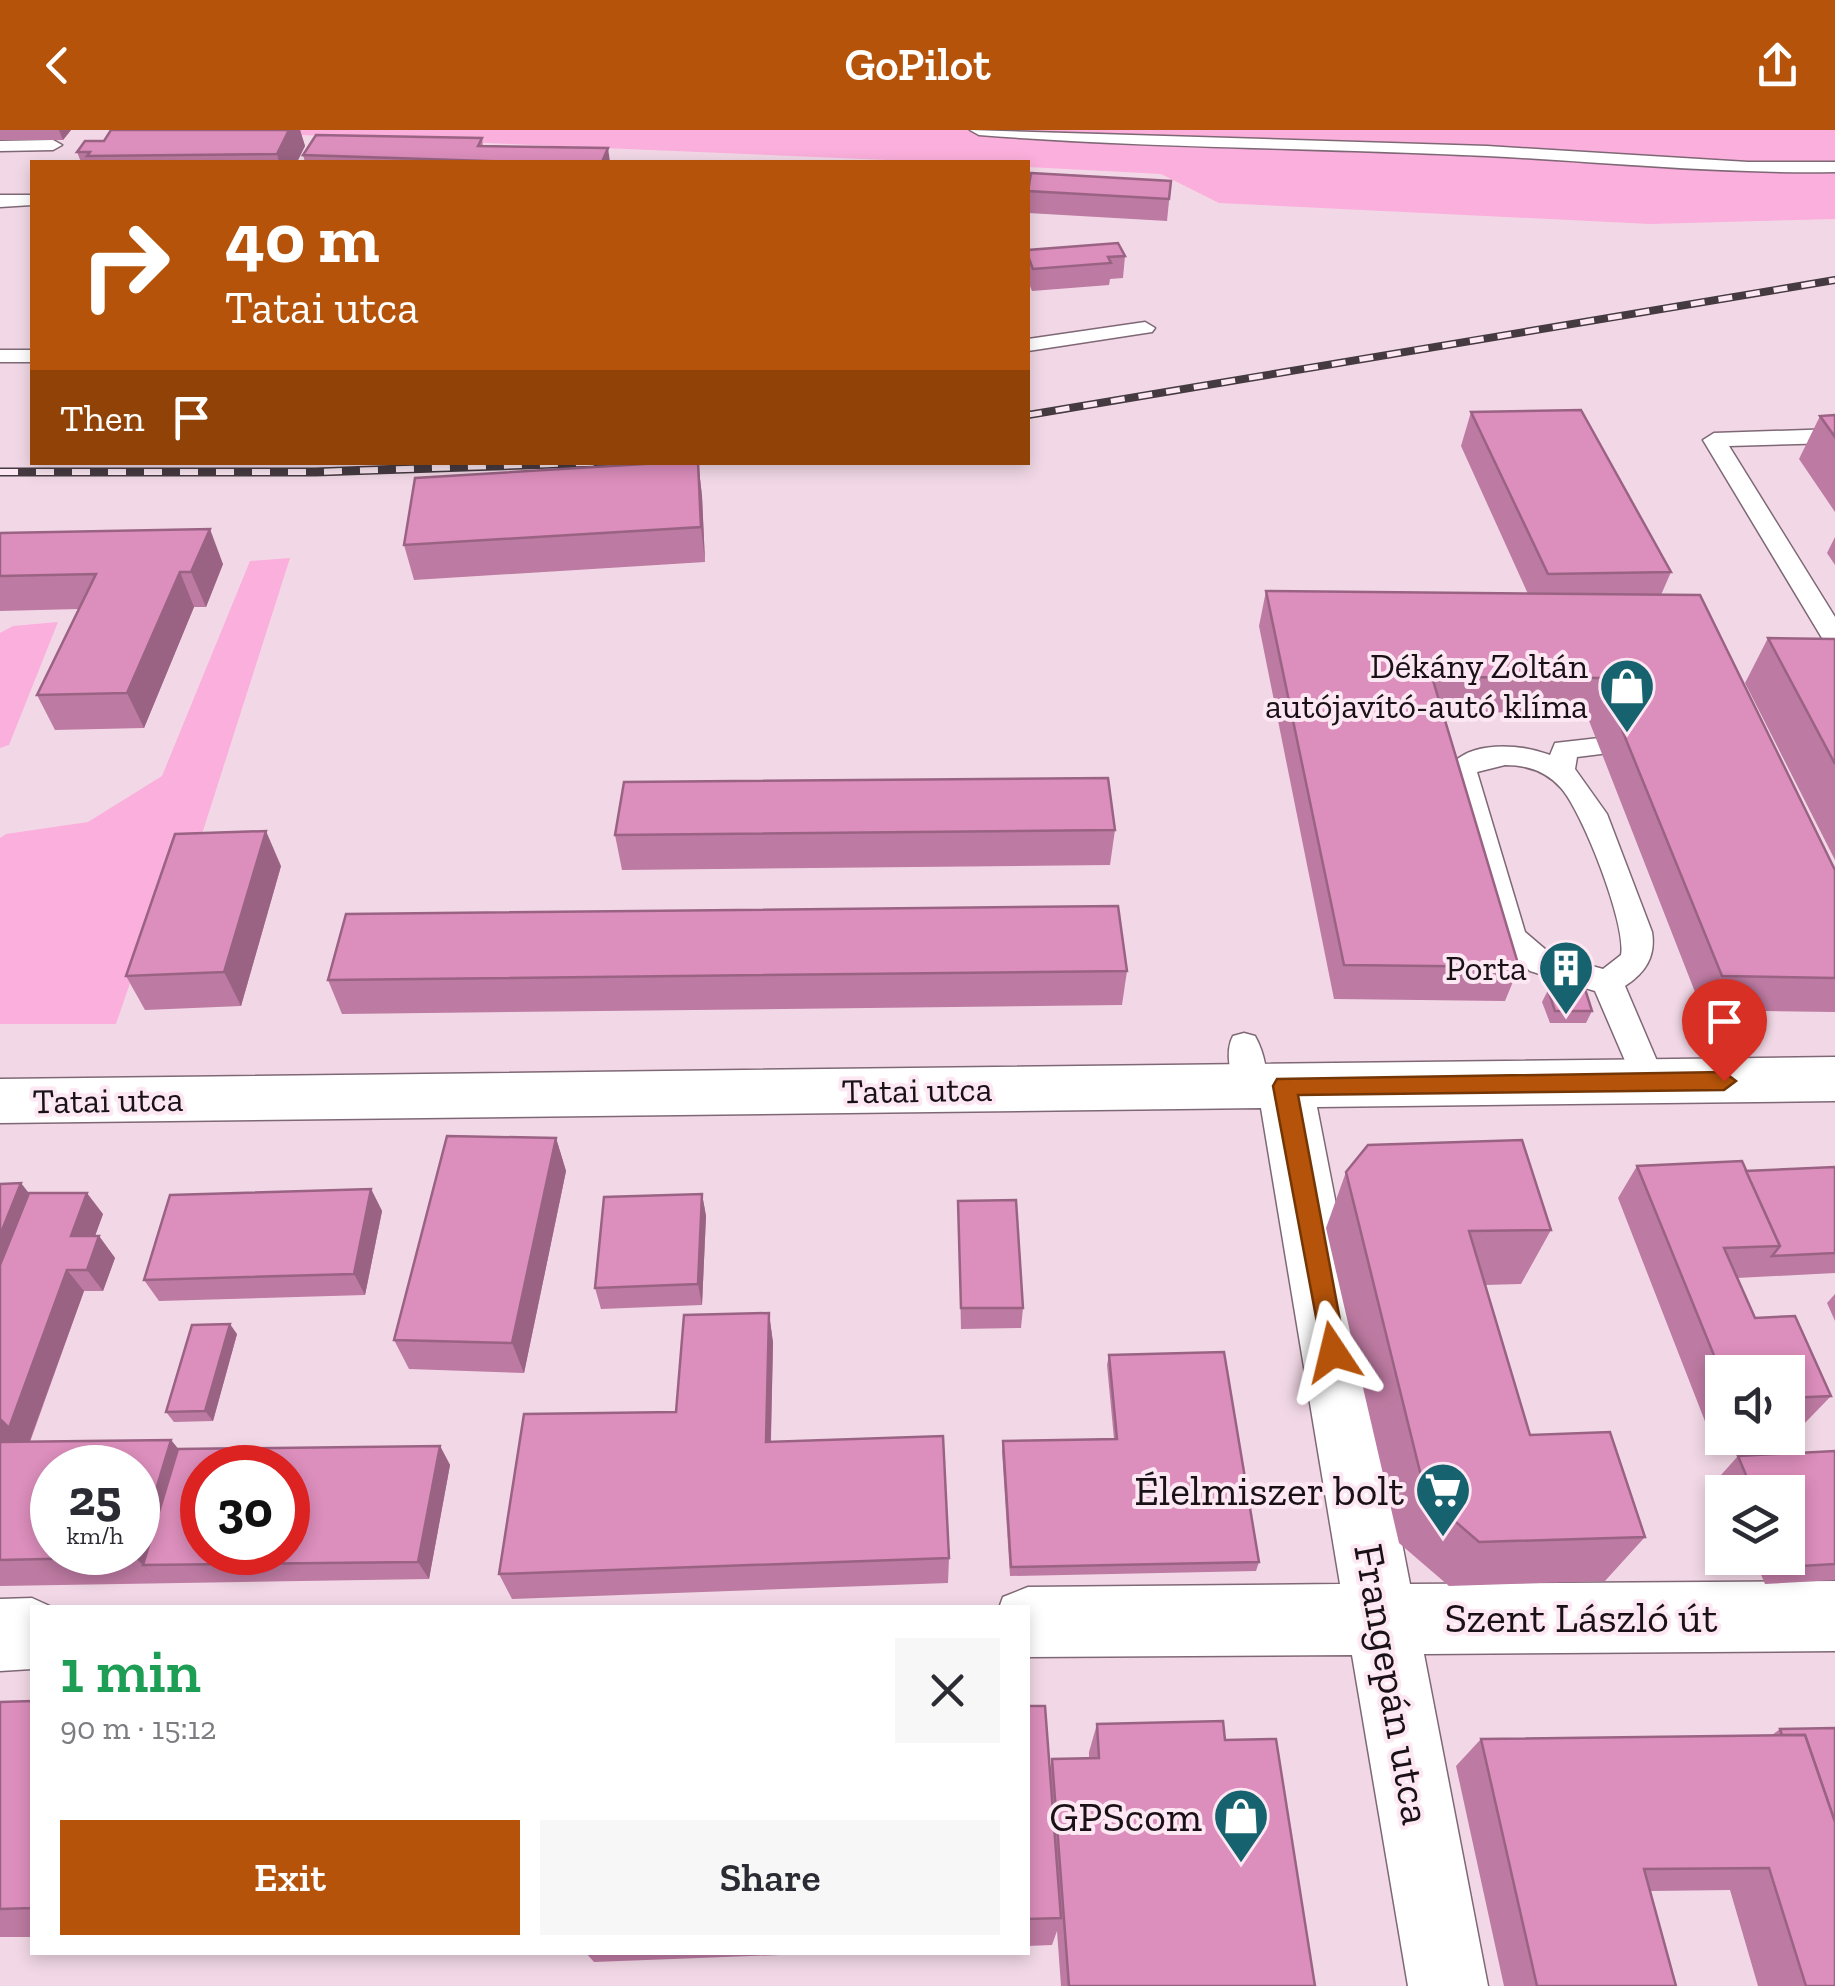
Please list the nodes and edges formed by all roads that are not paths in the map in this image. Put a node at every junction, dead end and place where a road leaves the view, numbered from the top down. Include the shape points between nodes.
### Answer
1 (979, 130) edge
2 (0, 146) edge
3 (53, 146) dead end
4 (1835, 167) edge
5 (30, 200) edge
6 (0, 201) edge
7 (1145, 328) dead end
8 (1030, 345) edge
9 (0, 356) edge
10 (30, 356) edge
11 (1835, 436) edge
12 (1835, 638) edge
13 (1600, 747) dead end
14 (1560, 768) junction
15 (1606, 982) junction
16 (1260, 1072) junction
17 (1835, 1079) edge
18 (1650, 1082) junction
19 (0, 1101) edge
20 (1835, 1616) edge
21 (1380, 1618) junction
22 (1030, 1622) edge
23 (30, 1634) edge
24 (0, 1635) edge
25 (1448, 1986) edge

1 - 4 lane via 1690,167
2 - 3 lane
5 - 6 lane
7 - 8 lane
9 - 10 lane
11 - 12 lane via 1714,440
13 - 14 lane via 1564,750
14 - 15 lane via 1585,794 1638,949 1628,970
14 - 15 lane via 1529,756 1481,756 1462,769 1511,935 1522,952 1542,967
15 - 18 lane
16 - 18 street, Tatai utca
16 - 19 street, Tatai utca
16 - 21 street, Frangepán utca
17 - 18 street, Tatai utca
20 - 21 street, Szent László út
21 - 22 street, Szent László út
21 - 25 street, Frangepán utca
23 - 24 street

